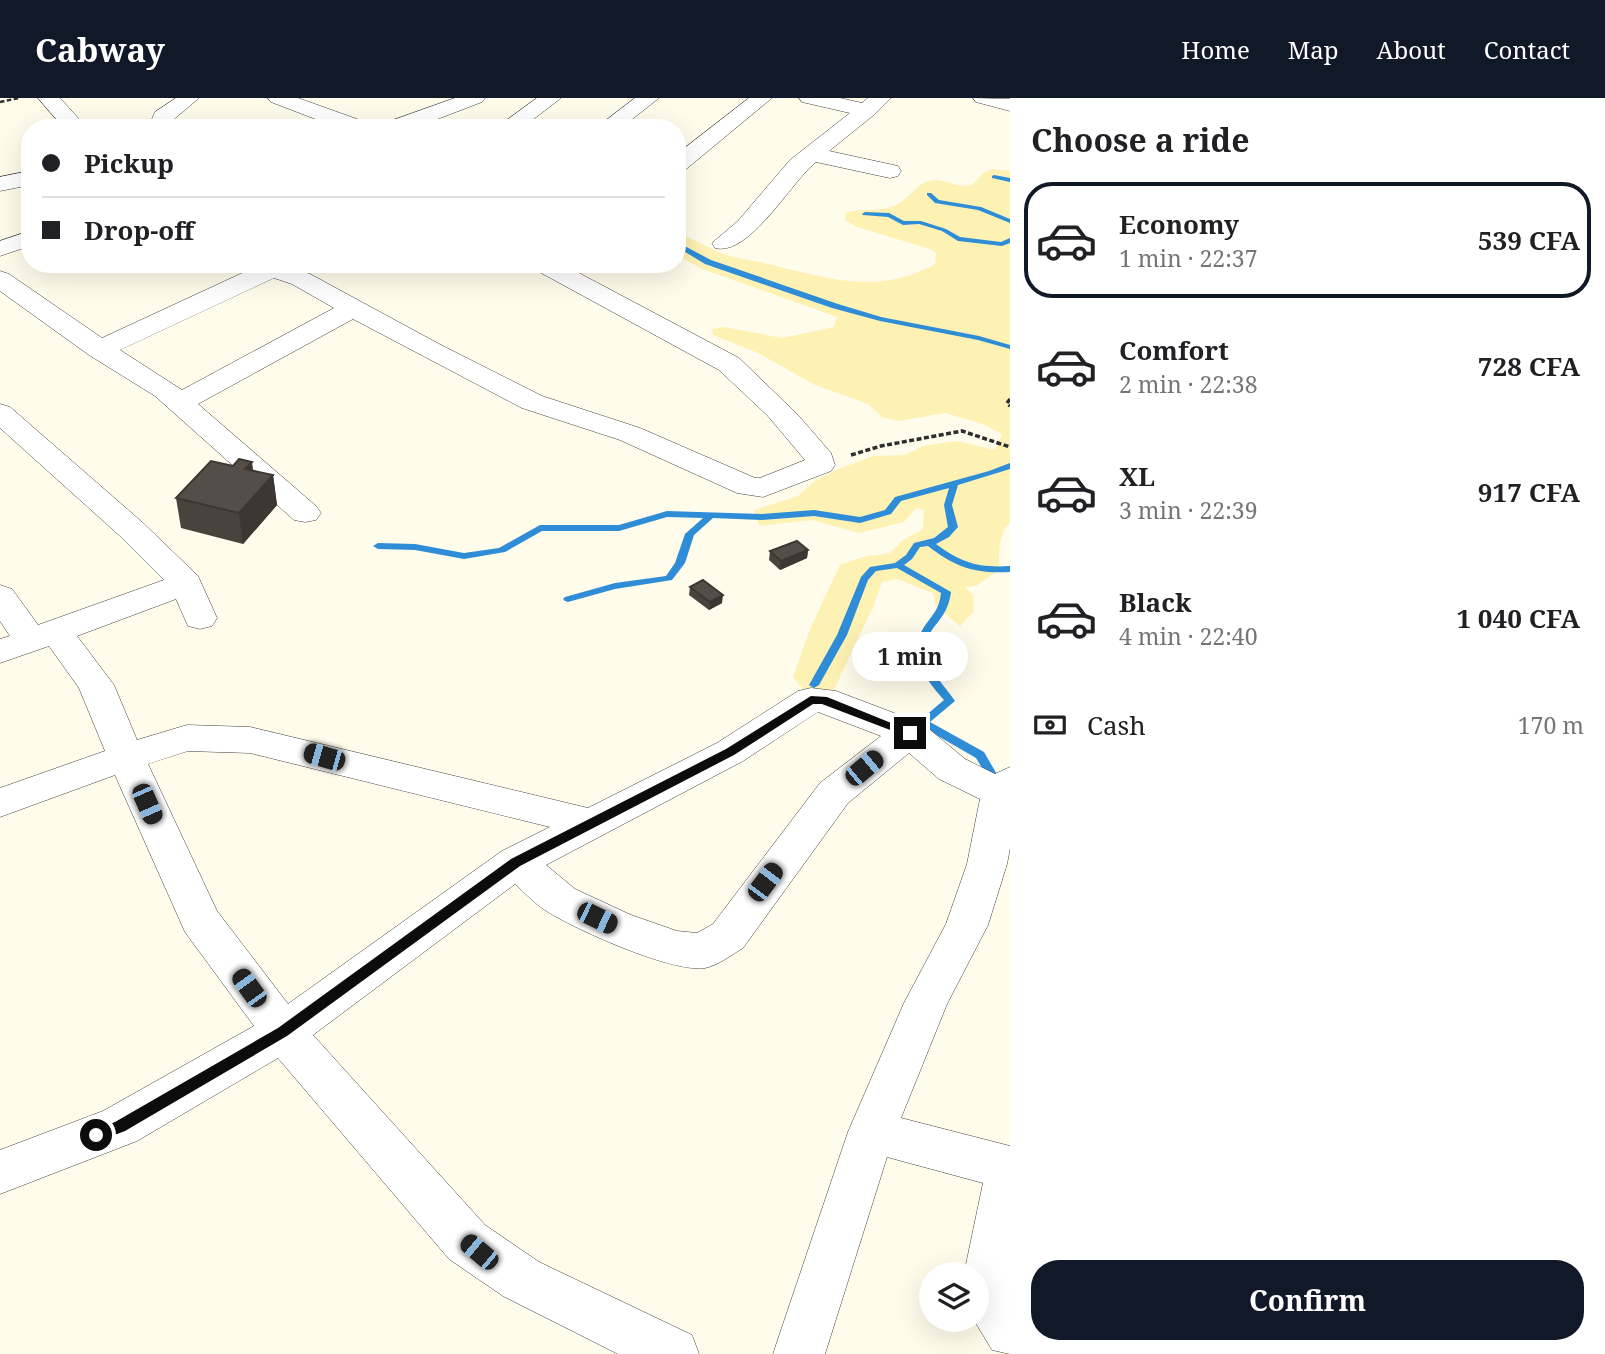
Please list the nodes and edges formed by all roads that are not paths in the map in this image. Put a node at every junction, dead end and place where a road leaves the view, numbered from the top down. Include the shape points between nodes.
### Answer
1 (48, 98) edge
2 (189, 98) edge
3 (278, 98) edge
4 (475, 98) edge
5 (551, 98) edge
6 (649, 98) edge
7 (762, 98) edge
8 (809, 98) edge
9 (982, 98) edge
10 (875, 104) edge
11 (1010, 105) edge
12 (68, 119) edge
13 (162, 119) edge
14 (339, 119) edge
15 (418, 119) edge
16 (520, 119) edge
17 (620, 119) edge
18 (812, 154) junction
19 (686, 158) edge
20 (890, 171) dead end
21 (21, 241) edge
22 (724, 243) dead end
23 (0, 249) edge
24 (254, 273) edge
25 (284, 273) edge
26 (560, 273) edge
27 (0, 279) edge
28 (352, 308) junction
29 (99, 349) junction
30 (179, 403) junction
31 (0, 413) edge
32 (305, 513) dead end
33 (186, 583) junction
34 (0, 596) edge
35 (200, 618) dead end
36 (29, 642) edge
37 (910, 733) junction
38 (126, 757) junction
39 (1005, 787) edge
40 (0, 803) edge
41 (593, 822) junction
42 (516, 862) junction
43 (283, 1032) junction
44 (872, 1132) junction
45 (1010, 1168) edge
46 (0, 1172) edge
47 (1010, 1332) edge
48 (673, 1354) edge
49 (799, 1354) edge

1 - 12 street
2 - 13 street
3 - 14 street
4 - 15 street
5 - 16 street
6 - 17 street
7 - 19 street
8 - 10 street
9 - 11 street
10 - 18 street
18 - 20 street
18 - 22 street via 746,226
21 - 23 street
24 - 29 street
25 - 28 street
26 - 28 street via 729,363 791,423 820,464 763,488 748,486 629,434 531,402
27 - 29 street
28 - 30 street
29 - 30 street
30 - 32 street
31 - 33 street
33 - 35 street
33 - 36 street
34 - 36 street
36 - 38 street via 96,685
37 - 39 street via 952,769
37 - 41 street via 823,700 811,700 730,752
37 - 42 street via 834,793 728,936 703,951 676,948 616,927 560,900
38 - 40 street
38 - 41 street via 187,738 250,740
38 - 43 street via 200,920
39 - 44 street via 967,925 926,1003
41 - 42 street
42 - 43 street
43 - 46 street via 120,1126
43 - 48 street via 479,1252 521,1279
44 - 45 street
44 - 49 street
45 - 47 street via 989,1268 990,1300

